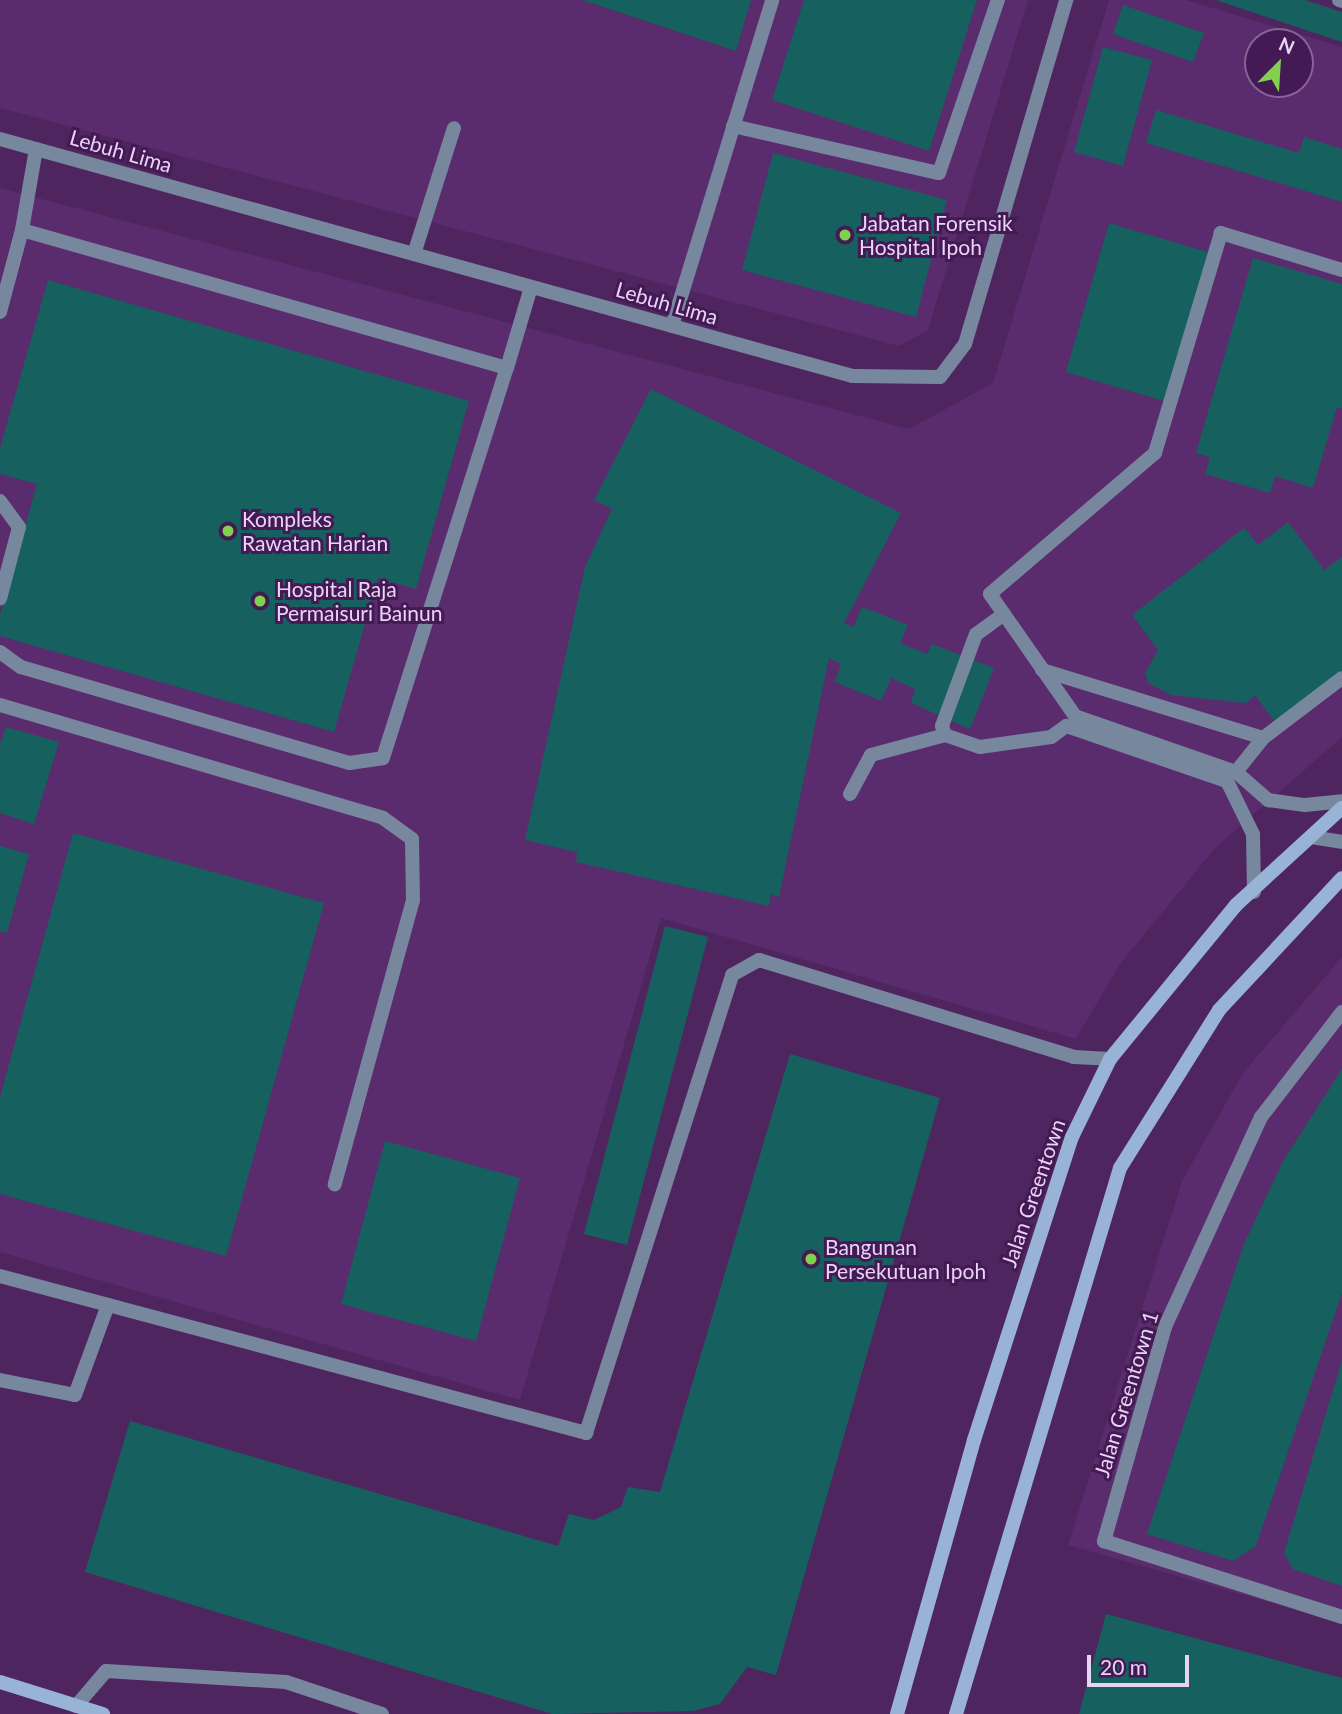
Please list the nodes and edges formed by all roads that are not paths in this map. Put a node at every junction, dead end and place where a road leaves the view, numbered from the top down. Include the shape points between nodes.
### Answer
1 (772, 0) edge
2 (998, 0) edge
3 (1066, 0) edge
4 (733, 126) junction
5 (454, 128) dead end
6 (0, 139) edge
7 (36, 149) junction
8 (22, 230) junction
9 (414, 254) junction
10 (1342, 270) edge
11 (531, 287) junction
12 (0, 312) edge
13 (672, 326) junction
14 (507, 368) junction
15 (0, 501) edge
16 (0, 599) edge
17 (1004, 614) junction
18 (0, 652) edge
19 (1042, 670) junction
20 (1070, 675) junction
21 (1342, 678) edge
22 (0, 705) edge
23 (1067, 705) junction
24 (1066, 726) junction
25 (945, 735) junction
26 (1263, 737) junction
27 (1236, 772) junction
28 (850, 794) dead end
29 (1342, 801) edge
30 (1342, 808) edge
31 (1311, 837) junction
32 (1342, 842) edge
33 (1342, 878) edge
34 (1254, 892) junction
35 (1342, 1012) edge
36 (1110, 1059) junction
37 (335, 1184) dead end
38 (0, 1276) edge
39 (108, 1305) junction
40 (0, 1380) edge
41 (1342, 1617) edge
42 (0, 1682) edge
43 (76, 1706) junction
44 (103, 1714) edge
45 (382, 1714) edge
46 (897, 1714) edge
47 (956, 1714) edge

1 - 4 street
2 - 4 street via 939,173
3 - 13 street, Lebuh Lima via 965,344 940,377 852,376
4 - 13 street
5 - 9 street
6 - 7 street, Lebuh Lima
7 - 8 street
7 - 9 street, Lebuh Lima
8 - 12 street
8 - 14 street
9 - 11 street, Lebuh Lima
10 - 17 street via 1221,233 1155,453 989,594
11 - 13 street, Lebuh Lima
11 - 14 street
14 - 18 street via 383,758 349,763 21,667
15 - 16 street via 19,527
17 - 19 street
17 - 25 street via 976,634 942,726
19 - 20 street
19 - 23 street
20 - 23 street
20 - 26 street
21 - 26 street
22 - 37 street via 383,818 412,839 413,900
23 - 24 street
23 - 27 street via 1075,716
24 - 25 street via 1051,737 980,747
24 - 34 street via 1227,781 1253,834
25 - 28 street via 872,755
26 - 27 street
27 - 29 street via 1268,800 1305,806
30 - 31 main road, Jalan Greentown
31 - 32 street
31 - 34 main road, Jalan Greentown
33 - 47 main road via 1219,1010 1119,1168
34 - 36 main road, Jalan Greentown via 1236,905
35 - 41 street, Jalan Greentown 1 via 1261,1117 1165,1327 1104,1541
36 - 39 street via 1074,1057 758,960 732,975 586,1433
36 - 46 main road, Jalan Greentown via 1067,1150 974,1440
38 - 39 street
39 - 40 street via 75,1395
42 - 43 main road
43 - 44 main road
43 - 45 street via 106,1671 286,1682

